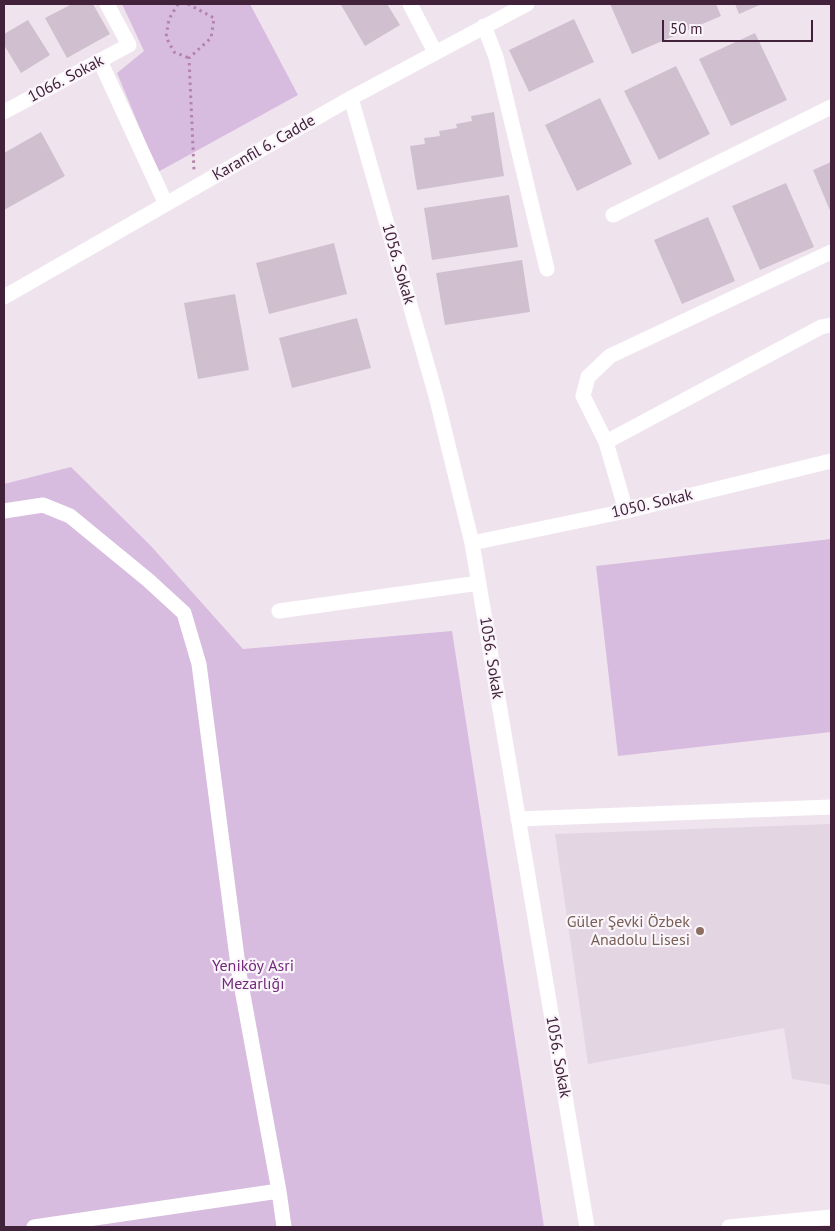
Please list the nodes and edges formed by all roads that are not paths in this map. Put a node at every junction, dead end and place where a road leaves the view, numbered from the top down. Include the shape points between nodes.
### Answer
1 (107, 4) edge
2 (410, 4) edge
3 (527, 4) edge
4 (484, 26) junction
5 (436, 52) junction
6 (100, 61) junction
7 (351, 98) junction
8 (831, 107) edge
9 (4, 112) edge
10 (166, 204) junction
11 (613, 215) dead end
12 (831, 252) edge
13 (547, 269) dead end
14 (4, 297) edge
15 (831, 325) edge
16 (606, 442) junction
17 (831, 461) edge
18 (4, 511) edge
19 (626, 511) junction
20 (472, 543) junction
21 (479, 584) junction
22 (279, 611) dead end
23 (831, 807) edge
24 (518, 819) junction
25 (279, 1191) junction
26 (831, 1218) edge
27 (34, 1227) edge
28 (284, 1227) edge
29 (586, 1227) edge
30 (730, 1227) edge

1 - 6 street, 1066. Sokak via 129,45
2 - 5 street
3 - 4 street, Karanfil 6. Cadde
4 - 5 street, Karanfil 6. Cadde
4 - 13 street via 496,57
5 - 7 street, Karanfil 6. Cadde
6 - 9 street, 1066. Sokak
6 - 10 street
7 - 10 street, Karanfil 6. Cadde
7 - 20 street, 1056. Sokak via 436,396
8 - 11 street
10 - 14 street, Karanfil 6. Cadde
12 - 16 street via 610,356 588,377 583,396
15 - 16 street via 821,327
16 - 19 street
17 - 19 street, 1050. Sokak
18 - 25 street via 42,505 70,516 184,613 199,664 239,973
19 - 20 street, 1050. Sokak
20 - 21 street, 1056. Sokak
21 - 22 street
21 - 24 street, 1056. Sokak
23 - 24 street
24 - 29 street, 1056. Sokak
25 - 27 street
25 - 28 street
26 - 30 street

